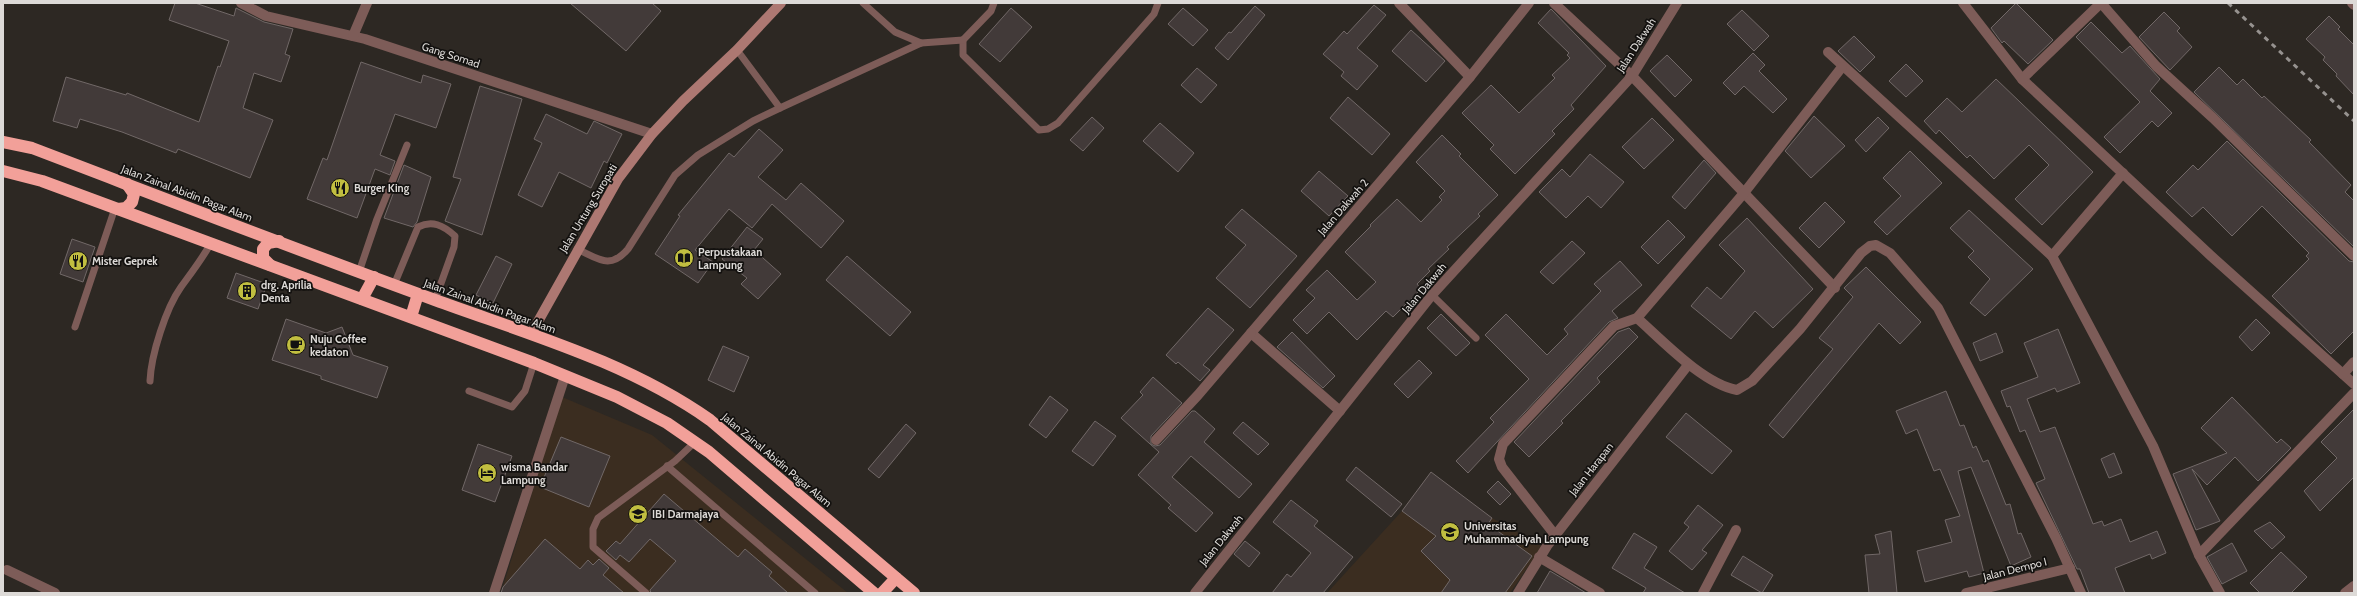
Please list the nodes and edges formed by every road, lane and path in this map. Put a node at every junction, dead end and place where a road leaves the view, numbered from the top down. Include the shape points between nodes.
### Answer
1 (241, 3) edge
2 (367, 3) edge
3 (782, 3) edge
4 (863, 3) edge
5 (994, 3) edge
6 (1158, 3) edge
7 (1399, 3) edge
8 (1529, 3) edge
9 (1554, 3) edge
10 (1677, 3) edge
11 (1963, 3) edge
12 (2101, 3) edge
13 (353, 36) junction
14 (963, 40) junction
15 (921, 43) junction
16 (737, 50) junction
17 (1828, 52) dead end
18 (1842, 67) junction
19 (1632, 76) junction
20 (1470, 77) junction
21 (2022, 79) junction
22 (780, 108) junction
23 (652, 134) junction
24 (3, 142) edge
25 (407, 145) dead end
26 (3, 171) edge
27 (2123, 173) junction
28 (127, 184) junction
29 (1744, 193) junction
30 (116, 209) junction
31 (279, 241) junction
32 (211, 243) junction
33 (577, 249) junction
34 (2052, 256) junction
35 (2354, 256) edge
36 (270, 265) junction
37 (359, 272) junction
38 (374, 277) junction
39 (394, 285) junction
40 (1835, 288) junction
41 (418, 294) junction
42 (1432, 295) junction
43 (362, 299) junction
44 (435, 300) junction
45 (411, 317) junction
46 (1637, 318) junction
47 (75, 327) dead end
48 (1251, 333) junction
49 (531, 334) junction
50 (1476, 338) dead end
51 (2354, 362) edge
52 (534, 363) junction
53 (1688, 364) junction
54 (2343, 374) junction
55 (565, 376) junction
56 (150, 381) dead end
57 (2354, 384) edge
58 (469, 391) dead end
59 (2354, 393) edge
60 (1340, 411) junction
61 (1156, 440) dead end
62 (695, 442) junction
63 (667, 466) junction
64 (1736, 530) dead end
65 (1555, 535) junction
66 (2199, 555) junction
67 (1539, 557) junction
68 (2070, 568) junction
69 (7, 570) dead end
70 (896, 578) junction
71 (2354, 586) edge
72 (870, 592) edge
73 (55, 593) edge
74 (494, 593) edge
75 (646, 593) edge
76 (815, 593) edge
77 (882, 593) edge
78 (914, 593) edge
79 (1195, 593) edge
80 (1518, 593) edge
81 (1600, 593) edge
82 (1703, 593) edge
83 (1966, 593) edge
84 (2081, 593) edge
85 (2220, 593) edge
86 (2345, 593) edge

1 - 13 street, Gang Somad via 266,16
2 - 13 street
3 - 16 main road, Jalan Untung Suropati
4 - 15 lane via 895,32
5 - 14 lane via 991,11
6 - 14 lane via 1154,14 1076,103 1058,123 1044,130 1039,130 965,59
7 - 20 street
8 - 20 street, Jalan Dakwah 2
9 - 19 street
10 - 19 street, Jalan Dakwah
11 - 21 street
12 - 21 street
12 - 35 street via 2156,66
13 - 23 street, Gang Somad
14 - 15 lane
15 - 22 lane
16 - 22 lane
16 - 23 main road, Jalan Untung Suropati
17 - 18 street
18 - 29 street
18 - 34 street
19 - 29 street
19 - 42 street, Jalan Dakwah
20 - 48 street, Jalan Dakwah 2
21 - 27 street
22 - 33 lane via 698,155 675,175 620,258 607,262
23 - 33 main road, Jalan Untung Suropati via 618,179
24 - 28 highway, Jalan Zainal Abidin Pagar Alam via 32,148
25 - 37 lane
26 - 30 highway via 42,181
27 - 34 street
27 - 54 street
28 - 30 highway via 134,194 132,202 126,208
28 - 31 highway, Jalan Zainal Abidin Pagar Alam
29 - 40 street
29 - 46 street
30 - 32 highway
30 - 47 lane
31 - 36 highway via 268,243 263,249 263,258
31 - 37 highway, Jalan Zainal Abidin Pagar Alam
32 - 36 highway
32 - 56 lane via 196,269 180,288 162,327 150,367
33 - 49 main road, Jalan Untung Suropati
34 - 66 street via 2153,446
36 - 43 highway
37 - 38 highway, Jalan Zainal Abidin Pagar Alam
38 - 39 highway, Jalan Zainal Abidin Pagar Alam
38 - 43 highway
39 - 41 highway, Jalan Zainal Abidin Pagar Alam
39 - 44 lane via 418,227 427,222 444,226 455,236 454,247
40 - 53 street via 1744,387 1737,390 1728,388
40 - 68 street via 1861,253 1870,246 1876,245 1890,253 1911,274 1938,308
41 - 44 highway, Jalan Zainal Abidin Pagar Alam
41 - 45 highway
42 - 50 lane
42 - 60 street, Jalan Dakwah
43 - 45 highway
44 - 49 highway, Jalan Zainal Abidin Pagar Alam
45 - 52 highway
46 - 53 street
46 - 65 street via 1614,326 1503,444 1500,451 1502,467
48 - 60 street
48 - 61 street, Jalan Dakwah 2
49 - 70 highway, Jalan Zainal Abidin Pagar Alam via 642,379 683,401 725,432
51 - 54 street
52 - 55 highway
52 - 58 lane via 526,391 512,407
53 - 65 street, Jalan Harapan
54 - 57 street
55 - 62 highway via 624,401 667,423
55 - 74 street
59 - 66 street
60 - 79 street, Jalan Dakwah
62 - 63 lane
62 - 72 highway
63 - 75 lane via 598,518 593,529 593,547
63 - 76 lane
64 - 82 street
65 - 67 street, Jalan Harapan
66 - 85 street
67 - 80 street, Jalan Harapan
67 - 81 street
68 - 83 street, Jalan Dempo I
68 - 84 street
69 - 73 street
70 - 77 highway
70 - 78 highway, Jalan Zainal Abidin Pagar Alam
71 - 86 street

